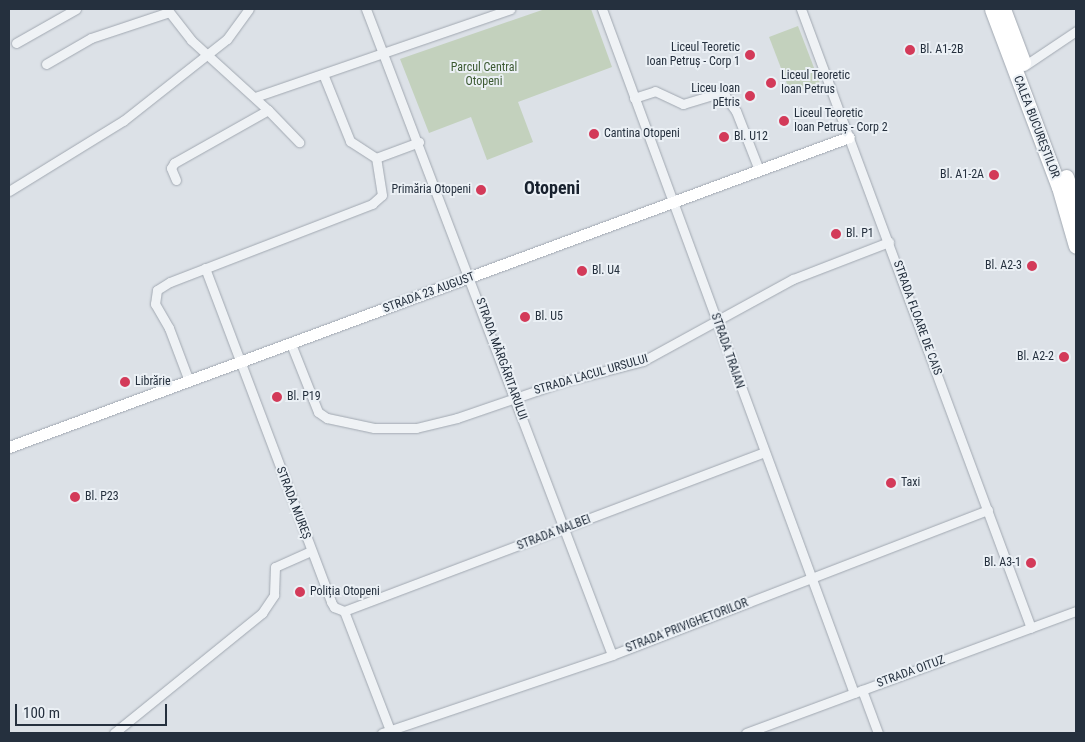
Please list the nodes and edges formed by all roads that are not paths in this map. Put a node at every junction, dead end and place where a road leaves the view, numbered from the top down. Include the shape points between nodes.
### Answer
1 (76, 9) edge
2 (249, 9) edge
3 (366, 9) edge
4 (510, 9) edge
5 (602, 9) edge
6 (801, 9) edge
7 (992, 9) edge
8 (1003, 9) edge
9 (168, 10) edge
10 (1076, 31) edge
11 (16, 43) dead end
12 (384, 53) junction
13 (207, 55) junction
14 (46, 64) dead end
15 (1024, 66) junction
16 (323, 74) junction
17 (255, 97) junction
18 (634, 98) junction
19 (268, 110) junction
20 (849, 137) junction
21 (299, 142) dead end
22 (419, 142) junction
23 (376, 158) junction
24 (759, 170) junction
25 (176, 180) dead end
26 (9, 191) edge
27 (673, 201) junction
28 (1076, 206) edge
29 (889, 242) junction
30 (1076, 246) edge
31 (206, 268) junction
32 (470, 278) junction
33 (717, 322) junction
34 (291, 344) junction
35 (241, 362) junction
36 (189, 381) junction
37 (515, 398) junction
38 (9, 447) edge
39 (763, 453) junction
40 (988, 510) junction
41 (565, 528) junction
42 (311, 551) junction
43 (810, 579) junction
44 (344, 611) junction
45 (1076, 611) edge
46 (1031, 628) junction
47 (612, 655) junction
48 (858, 692) junction
49 (386, 732) edge
50 (114, 733) edge
51 (746, 733) edge
52 (878, 733) edge

1 - 11 street
2 - 13 street via 238,27
3 - 12 street, STRADA MĂRGĂRITARULUI
4 - 12 street
5 - 18 street, STRADA TRAIAN
6 - 20 street, STRADA FLOARE DE CAIS
7 - 30 highway, CALEA BUCUREȘTILOR via 1059,188
8 - 15 highway, CALEA BUCUREȘTILOR
9 - 13 street
9 - 14 street via 91,38
10 - 15 street
12 - 16 street
12 - 22 street, STRADA MĂRGĂRITARULUI
13 - 17 street
13 - 26 street via 123,121
15 - 28 highway, CALEA BUCUREȘTILOR
16 - 17 street
16 - 23 street via 350,141
17 - 19 street
18 - 24 street via 655,91 683,104 718,93 725,96 736,111
18 - 27 street, STRADA TRAIAN
19 - 21 street
19 - 25 street via 174,163 171,168
20 - 24 main road, STRADA 23 AUGUST
20 - 29 street, STRADA FLOARE DE CAIS
22 - 23 street
22 - 32 street, STRADA MĂRGĂRITARULUI
23 - 31 street via 383,189 376,201
24 - 27 main road, STRADA 23 AUGUST
27 - 32 main road, STRADA 23 AUGUST
27 - 33 street, STRADA TRAIAN
29 - 33 street, STRADA LACUL URSULUI via 794,279
29 - 40 street, STRADA FLOARE DE CAIS
31 - 35 street, STRADA MUREȘ
31 - 36 street via 161,286 154,298
32 - 34 main road, STRADA 23 AUGUST
32 - 37 street, STRADA MĂRGĂRITARULUI
33 - 37 street, STRADA LACUL URSULUI via 642,361
33 - 39 street, STRADA TRAIAN
34 - 35 main road, STRADA 23 AUGUST
34 - 37 street, STRADA LACUL URSULUI via 318,412 338,422 374,428 416,428
35 - 36 main road, STRADA 23 AUGUST
35 - 42 street, STRADA MUREȘ
36 - 38 main road, STRADA 23 AUGUST
37 - 41 street, STRADA MĂRGĂRITARULUI
39 - 41 street, STRADA NALBEI
39 - 43 street, STRADA TRAIAN
40 - 43 street, STRADA PRIVIGHETORILOR
40 - 46 street, STRADA FLOARE DE CAIS
41 - 44 street, STRADA NALBEI
41 - 47 street, STRADA MĂRGĂRITARULUI
42 - 44 street, STRADA MUREȘ via 334,608
42 - 50 street via 275,568 274,595 262,613
43 - 47 street, STRADA PRIVIGHETORILOR
43 - 48 street, STRADA TRAIAN
44 - 49 street, STRADA MUREȘ
45 - 46 street, STRADA OITUZ
46 - 48 street, STRADA OITUZ
47 - 49 street, STRADA PRIVIGHETORILOR
48 - 51 street, STRADA OITUZ
48 - 52 street, STRADA TRAIAN

